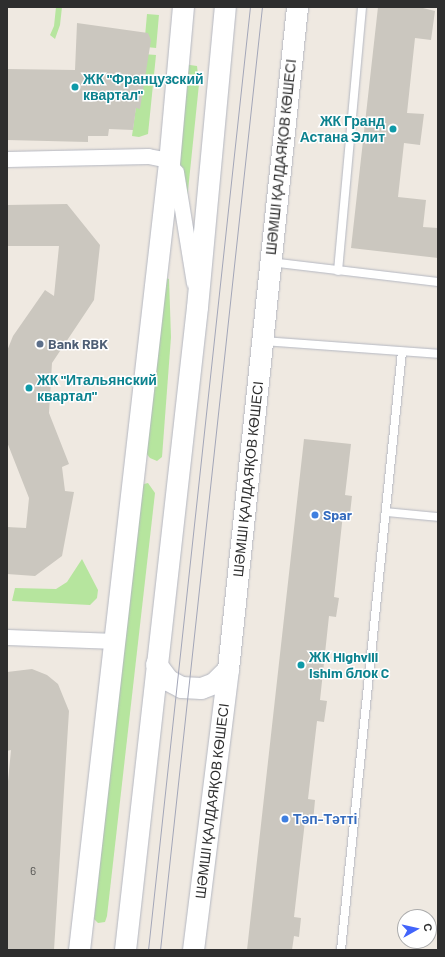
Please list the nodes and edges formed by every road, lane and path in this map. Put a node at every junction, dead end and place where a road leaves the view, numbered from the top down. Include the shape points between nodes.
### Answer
1 (183, 7) edge
2 (225, 7) edge
3 (297, 7) edge
4 (362, 7) edge
5 (7, 159) edge
6 (169, 163) junction
7 (270, 262) junction
8 (338, 271) junction
9 (438, 282) edge
10 (197, 307) junction
11 (262, 341) junction
12 (402, 352) junction
13 (438, 354) edge
14 (386, 512) junction
15 (438, 517) edge
16 (7, 637) edge
17 (116, 641) junction
18 (156, 664) junction
19 (228, 669) junction
20 (79, 950) edge
21 (125, 950) edge
22 (193, 950) edge
23 (341, 950) edge

1 - 6 main road
2 - 10 main road
3 - 7 main road, ШӘМШІ ҚАЛДАЯҚОВ КӨШЕСІ
4 - 8 lane
5 - 6 street via 154,156
6 - 10 street via 176,172
6 - 17 main road
7 - 8 lane
7 - 11 main road, ШӘМШІ ҚАЛДАЯҚОВ КӨШЕСІ
8 - 9 lane
10 - 18 main road
11 - 12 lane
11 - 19 main road, ШӘМШІ ҚАЛДАЯҚОВ КӨШЕСІ
12 - 13 lane
12 - 14 lane
14 - 15 lane
14 - 23 lane
16 - 17 street
17 - 20 main road
18 - 19 main road via 168,680 188,687 202,688 214,683
18 - 21 main road
19 - 22 main road, ШӘМШІ ҚАЛДАЯҚОВ КӨШЕСІ

